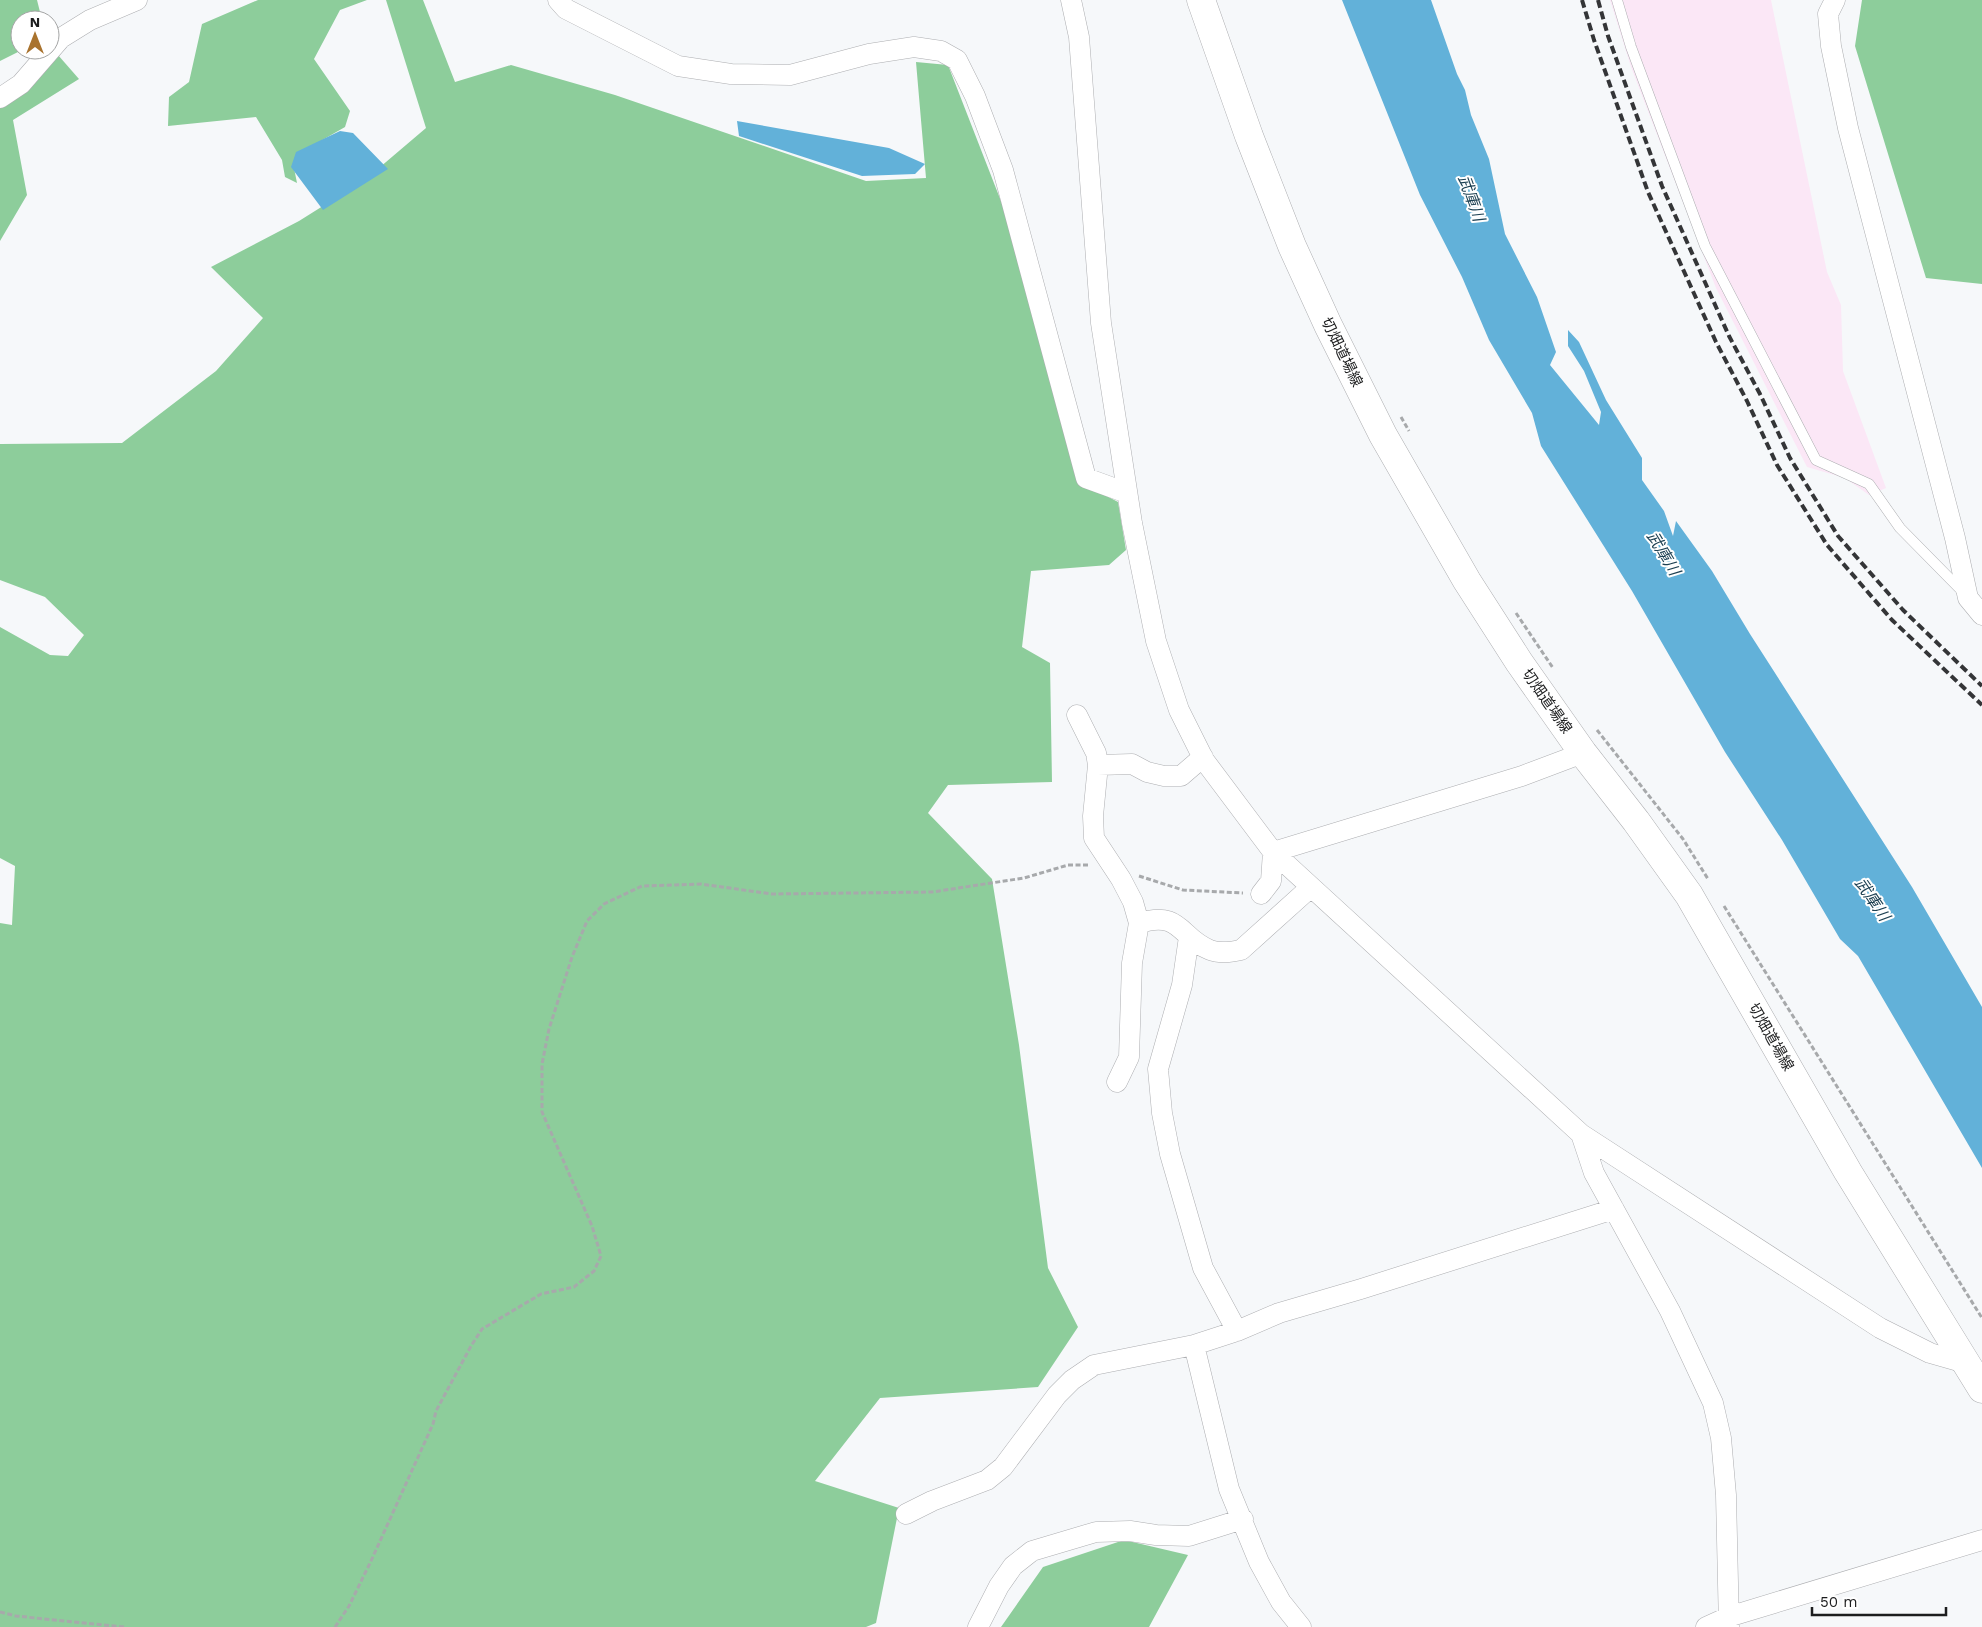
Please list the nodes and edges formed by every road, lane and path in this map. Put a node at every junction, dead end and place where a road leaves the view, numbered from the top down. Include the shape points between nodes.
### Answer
1 (137, 0) edge
2 (558, 0) edge
3 (1070, 0) edge
4 (1201, 0) edge
5 (1617, 0) edge
6 (1835, 0) edge
7 (0, 98) edge
8 (1401, 417) dead end
9 (1410, 434) dead end
10 (1127, 493) junction
11 (1968, 598) junction
12 (1511, 604) dead end
13 (1982, 615) edge
14 (1555, 671) dead end
15 (1077, 715) dead end
16 (1594, 727) dead end
17 (1583, 753) junction
18 (1203, 757) junction
19 (1098, 765) junction
20 (1273, 852) junction
21 (1096, 865) dead end
22 (1131, 873) dead end
23 (1709, 881) dead end
24 (1311, 886) junction
25 (1260, 894) joint
26 (1719, 898) dead end
27 (1139, 923) junction
28 (1189, 936) junction
29 (1117, 1082) dead end
30 (1581, 1134) junction
31 (1614, 1209) junction
32 (1982, 1318) edge
33 (1237, 1331) junction
34 (1194, 1345) junction
35 (1974, 1359) edge
36 (1982, 1389) edge
37 (906, 1514) dead end
38 (1243, 1519) junction
39 (1982, 1540) edge
40 (0, 1612) edge
41 (1729, 1622) edge
42 (124, 1627) edge
43 (335, 1627) edge
44 (978, 1627) edge
45 (1301, 1627) edge
46 (1706, 1627) edge

1 - 7 street via 90,20 61,38 21,84
2 - 10 street via 566,9 678,66 731,74 790,75 869,54 914,47 941,51 957,60 975,96 1003,170 1086,478
3 - 10 street via 1079,37 1100,323
4 - 17 main road, 切畑道場線 via 1292,246 1383,435 1467,581
5 - 11 lane via 1631,47 1705,246 1816,460 1869,484 1900,528
6 - 11 street via 1828,14 1831,46 1848,128
8 - 9 path
10 - 18 street via 1156,641 1179,710
11 - 13 street
12 - 14 path
15 - 19 street via 1096,753
16 - 23 path via 1683,839
17 - 20 street via 1522,776
17 - 35 main road, 切畑道場線 via 1689,895 1848,1172
18 - 19 street via 1180,776 1147,772 1132,764
18 - 20 street
19 - 27 street via 1092,816 1094,838 1121,879
20 - 24 street
20 - 25 street via 1270,881
21 - 43 path via 1068,865 1024,878 932,892 772,894 701,884 642,886 604,904 588,920 572,957 549,1029 542,1064 542,1112 592,1226 601,1256 594,1271 574,1287 541,1294 482,1329 436,1411 371,1561
22 - 25 path via 1183,890
24 - 28 street via 1241,950 1226,953 1210,950
24 - 30 street
26 - 32 path
27 - 28 street via 1164,919 1179,925
27 - 29 street via 1132,963 1129,1057
28 - 33 street via 1182,985 1158,1069 1162,1113 1170,1154 1204,1268
30 - 31 street via 1594,1173
30 - 35 street via 1880,1328 1930,1352
31 - 33 street via 1279,1313
31 - 41 street via 1670,1310 1713,1403 1721,1438 1726,1495
33 - 34 street
34 - 37 street via 1094,1365 1057,1394 1004,1467 987,1480
34 - 38 street via 1229,1489
35 - 36 main road, 切畑道場線
38 - 44 street via 1189,1536 1096,1532 1032,1551 1012,1566
38 - 45 street via 1259,1562 1281,1602
39 - 41 street
40 - 42 path
41 - 46 street

